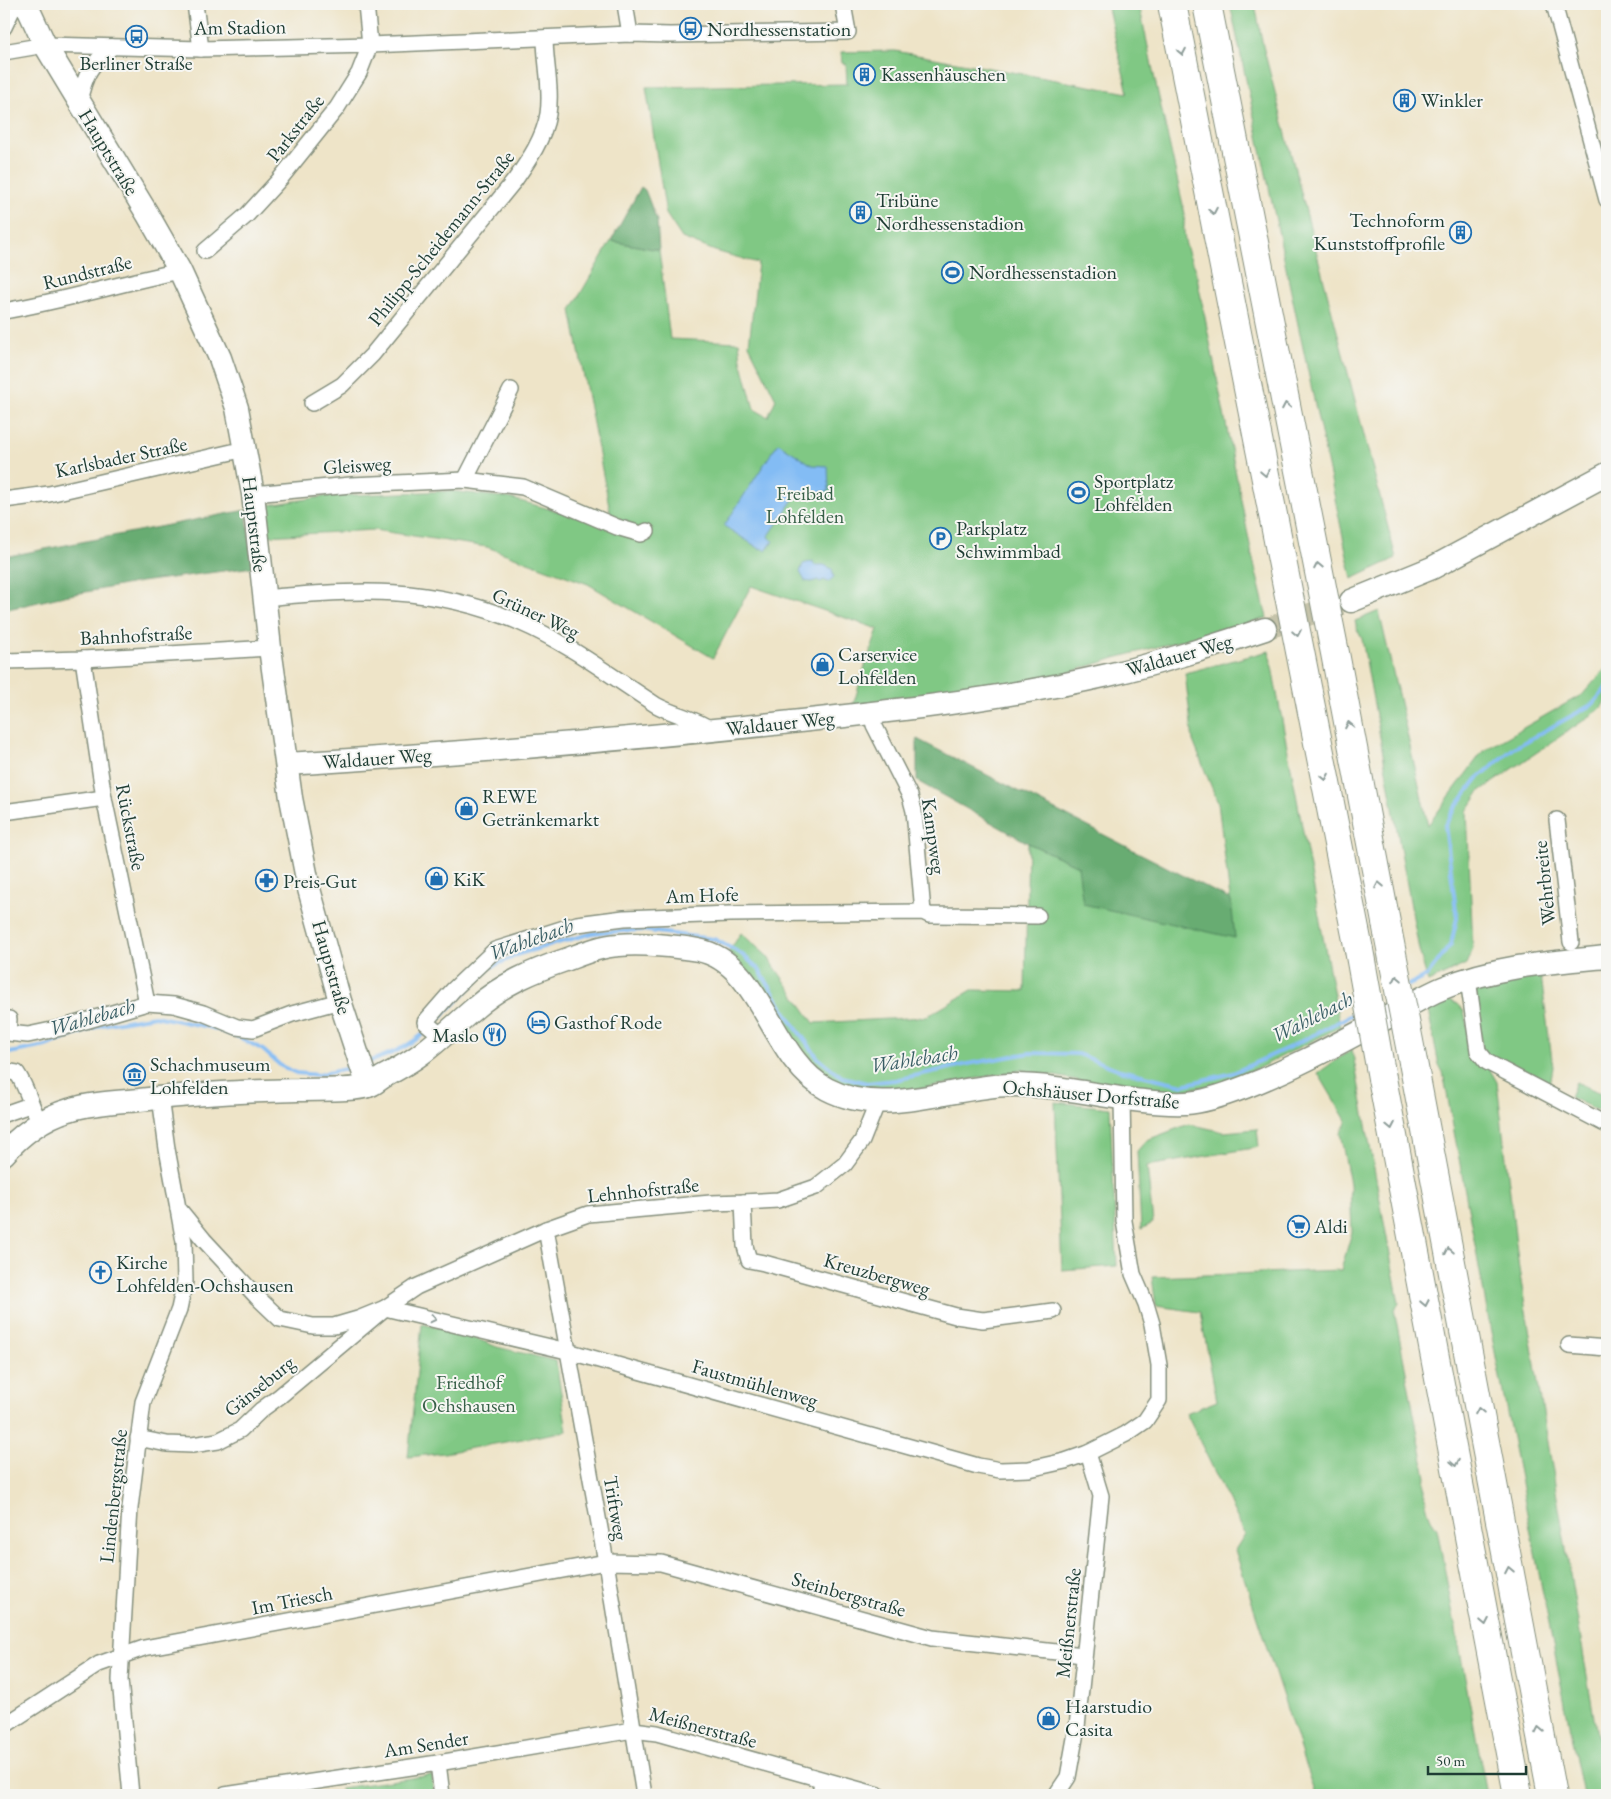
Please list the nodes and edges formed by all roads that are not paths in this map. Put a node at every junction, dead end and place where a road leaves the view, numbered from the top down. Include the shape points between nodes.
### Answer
1 (15, 4) edge
2 (26, 4) edge
3 (195, 4) edge
4 (366, 4) edge
5 (625, 4) edge
6 (843, 4) edge
7 (1172, 4) edge
8 (1207, 4) edge
9 (1554, 4) edge
10 (4, 27) edge
11 (630, 34) junction
12 (546, 38) junction
13 (370, 44) junction
14 (45, 45) junction
15 (112, 47) junction
16 (201, 49) junction
17 (4, 52) edge
18 (79, 102) junction
19 (1607, 200) edge
20 (205, 251) dead end
21 (180, 272) junction
22 (4, 311) edge
23 (511, 390) dead end
24 (312, 404) dead end
25 (245, 449) junction
26 (1607, 474) edge
27 (465, 480) junction
28 (253, 494) junction
29 (4, 500) edge
30 (647, 531) dead end
31 (265, 598) junction
32 (1351, 600) tunnel mouth
33 (1266, 629) tunnel mouth
34 (270, 648) junction
35 (83, 658) junction
36 (4, 661) edge
37 (871, 714) junction
38 (712, 730) junction
39 (287, 764) junction
40 (104, 798) junction
41 (4, 812) edge
42 (1557, 820) dead end
43 (923, 912) junction
44 (1038, 916) dead end
45 (1571, 942) dead end
46 (1607, 957) edge
47 (1468, 980) junction
48 (340, 1001) junction
49 (147, 1003) junction
50 (9, 1019) dead end
51 (436, 1031) junction
52 (4, 1071) edge
53 (363, 1072) junction
54 (160, 1097) junction
55 (1122, 1098) junction
56 (878, 1101) junction
57 (4, 1114) edge
58 (35, 1114) junction
59 (1607, 1125) edge
60 (4, 1154) edge
61 (743, 1202) junction
62 (178, 1208) junction
63 (546, 1229) junction
64 (385, 1308) junction
65 (1053, 1311) dead end
66 (1569, 1345) dead end
67 (1607, 1348) edge
68 (567, 1352) junction
69 (138, 1438) junction
70 (1088, 1453) junction
71 (606, 1562) junction
72 (1083, 1655) junction
73 (120, 1656) junction
74 (4, 1726) edge
75 (633, 1730) junction
76 (438, 1763) junction
77 (822, 1780) junction
78 (131, 1795) edge
79 (225, 1795) edge
80 (442, 1795) edge
81 (644, 1795) edge
82 (820, 1795) edge
83 (878, 1795) edge
84 (1056, 1795) edge
85 (1518, 1795) edge
86 (1552, 1795) edge

1 - 10 street
2 - 14 main road, Hauptstraße
3 - 16 street
4 - 13 street, Parkstraße
5 - 11 street
6 - 11 street, Am Stadion via 848,32
7 -> 85 highway, bridge via 1359,950
86 -> 8 highway, bridge via 1335,653
9 - 19 street
11 - 12 street, Am Stadion
12 - 13 street, Am Stadion
12 - 24 street, Philipp-Scheidemann-Straße via 548,115 530,159 372,355 342,385
13 - 16 street, Am Stadion
13 - 20 street, Parkstraße via 359,73 337,108 286,172 247,215
14 - 15 street, Am Stadion
14 - 17 street
14 - 18 main road, Hauptstraße
15 - 16 street, Am Stadion
15 - 18 street via 96,59 88,71
18 - 21 main road, Hauptstraße
21 - 22 street, Rundstraße
21 - 25 main road, Hauptstraße via 220,358 237,408
23 - 27 street
25 - 28 main road, Hauptstraße
25 - 29 street, Karlsbader Straße via 48,494
26 - 32 main road via 1432,568
27 - 28 street, Gleisweg via 351,485
27 - 30 street, Gleisweg via 523,487 617,527 641,534
28 - 31 main road, Hauptstraße
31 - 34 main road, Hauptstraße
31 - 38 street, Grüner Weg via 375,591 464,603 520,623 584,658 666,711 702,723
33 - 37 main road, Waldauer Weg via 1108,675
34 - 35 street, Bahnhofstraße
34 - 39 main road, Hauptstraße
35 - 36 street, Bahnhofstraße
35 - 40 street, Rückstraße
37 - 38 main road, Waldauer Weg
37 - 43 street, Kampweg via 914,811
38 - 39 main road, Waldauer Weg
39 - 48 main road, Hauptstraße via 309,889
40 - 41 street
40 - 49 street, Rückstraße
42 - 45 street, Wehrbreite
43 - 44 street, Am Hofe via 929,916
43 - 51 street, Am Hofe via 730,914 624,918 577,924 495,950 425,1022
46 - 47 main road, Ochshäuser Dorfstraße via 1530,964
47 - 55 main road, Ochshäuser Dorfstraße via 1427,995 1304,1061 1228,1093 1190,1103
47 - 59 street via 1478,1050 1487,1062
48 - 49 street via 253,1029 237,1027 174,1005
48 - 53 main road, Hauptstraße
49 - 50 street via 28,1035 8,1033
51 - 53 main road, Ochshäuser Dorfstraße via 402,1067
51 - 56 main road, Ochshäuser Dorfstraße via 497,990 535,970 582,954 630,944 700,951 716,955 742,978 787,1049 810,1076 842,1096
52 - 58 street via 17,1073 25,1085
53 - 54 main road, Ochshäuser Dorfstraße
54 - 58 main road, Ochshäuser Dorfstraße
54 - 62 street
55 - 56 main road, Ochshäuser Dorfstraße via 1011,1085
55 - 70 street, Faustmühlenweg via 1124,1221 1133,1274 1152,1324 1159,1365 1159,1400 1145,1422
56 - 61 street, Lehnhofstraße via 862,1141 845,1164 816,1187 778,1200
57 - 58 street
58 - 60 main road, Ochshäuser Dorfstraße via 23,1134
61 - 63 street, Lehnhofstraße via 588,1214
61 - 65 street, Kreuzbergweg via 745,1246 749,1260 956,1316 983,1320
62 - 64 street via 204,1240 280,1319 313,1326 334,1326
62 - 69 street, Lindenbergstraße via 184,1242 185,1281 179,1309 143,1402
63 - 64 street, Lehnhofstraße via 416,1286
63 - 68 street, Triftweg
64 -> 68 street, Faustmühlenweg
64 - 69 street, Gänseburg via 233,1434 218,1441 192,1446
66 - 67 street
68 - 70 street, Faustmühlenweg via 978,1466 1000,1470 1029,1469
68 - 71 street, Triftweg
69 - 73 street, Lindenbergstraße
70 - 72 street, Meißnerstraße via 1101,1496
71 - 72 street, Steinbergstraße via 661,1563 932,1638
71 - 73 street, Im Triesch via 144,1648
71 - 75 street, Triftweg
72 - 84 street, Meißnerstraße via 1077,1727 1068,1777
73 - 74 street, Im Triesch via 100,1664
73 - 78 street, Lindenbergstraße
75 - 76 street, Am Sender
75 - 77 street, Meißnerstraße via 657,1733
75 - 81 street, Triftweg
76 - 79 street, Am Sender
76 - 80 street
77 - 82 street
77 - 83 street, Meißnerstraße

